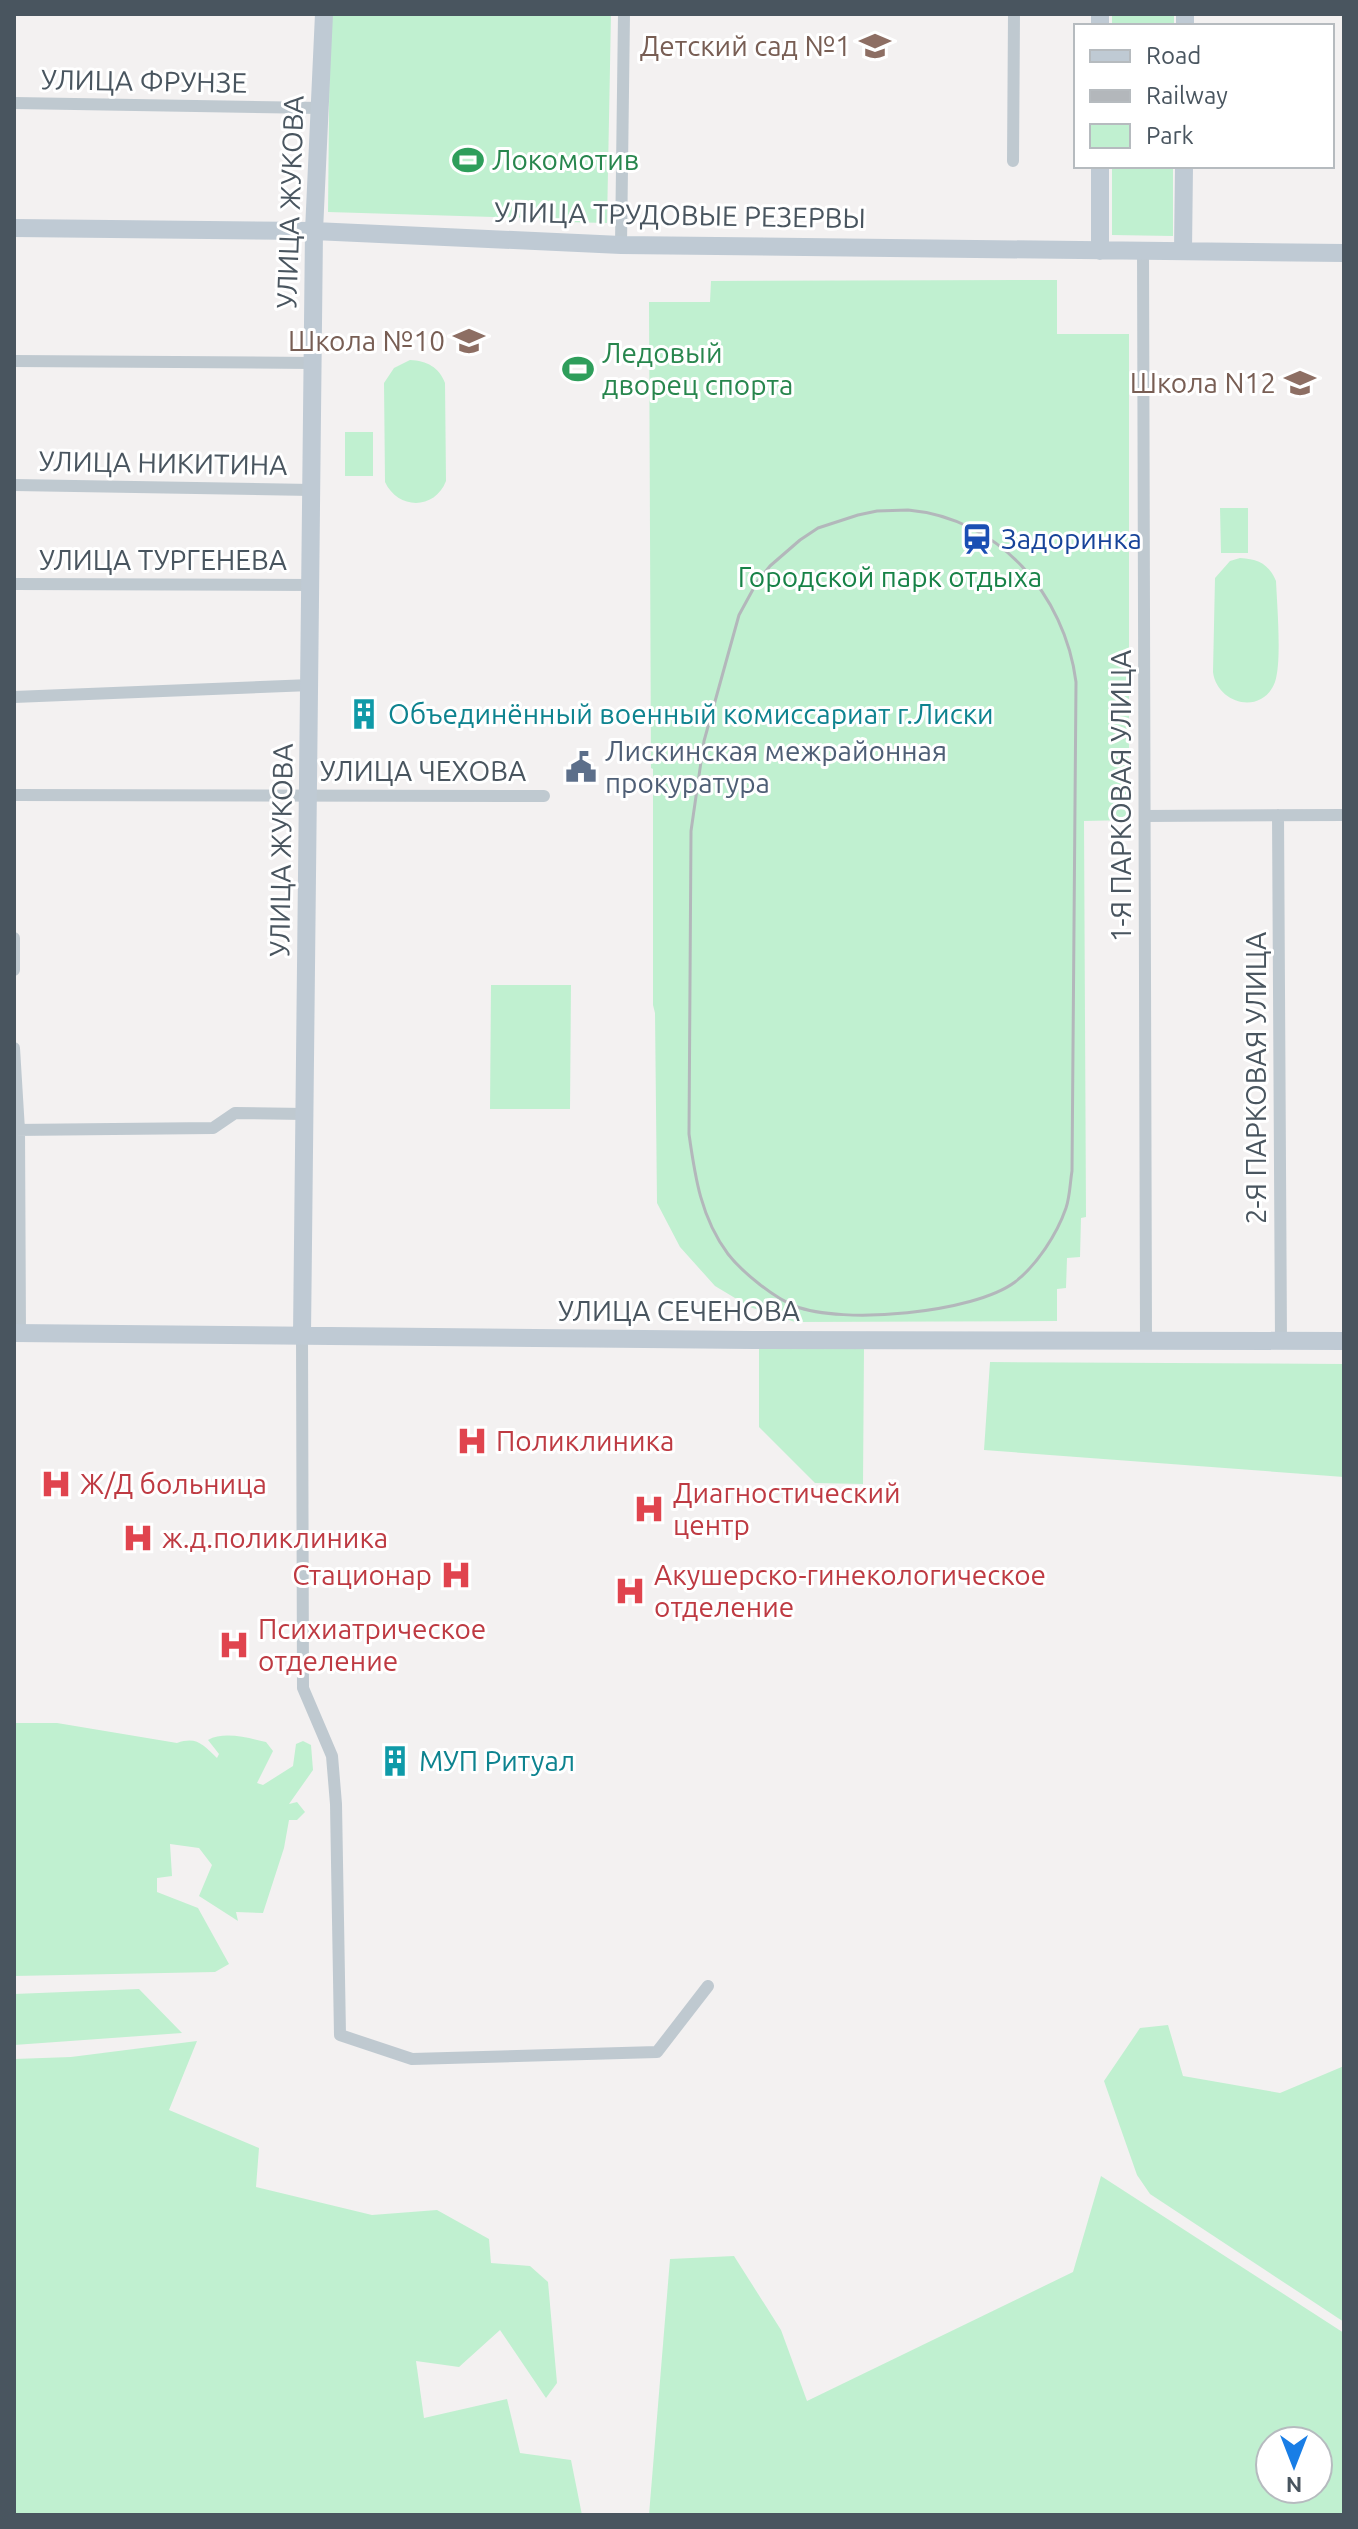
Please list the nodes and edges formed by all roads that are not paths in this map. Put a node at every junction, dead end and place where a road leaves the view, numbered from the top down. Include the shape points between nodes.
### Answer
1 (324, 14) edge
2 (624, 14) edge
3 (1014, 14) edge
4 (14, 103) edge
5 (321, 108) junction
6 (1013, 161) dead end
7 (1100, 168) edge
8 (1184, 168) edge
9 (14, 228) edge
10 (314, 231) junction
11 (621, 245) junction
12 (1100, 251) junction
13 (1143, 251) junction
14 (1183, 251) junction
15 (1344, 253) edge
16 (14, 361) edge
17 (313, 363) junction
18 (14, 485) edge
19 (312, 490) junction
20 (14, 584) edge
21 (312, 585) junction
22 (311, 685) junction
23 (14, 697) edge
24 (14, 795) edge
25 (310, 795) junction
26 (544, 796) dead end
27 (1278, 815) junction
28 (1344, 815) edge
29 (1145, 816) junction
30 (14, 938) edge
31 (14, 970) edge
32 (14, 1048) edge
33 (305, 1114) junction
34 (17, 1130) edge
35 (17, 1230) edge
36 (17, 1333) edge
37 (302, 1335) junction
38 (1146, 1340) junction
39 (1281, 1341) junction
40 (1344, 1341) edge
41 (708, 1986) dead end

1 - 5 main road, УЛИЦА ЖУКОВА
2 - 11 street
3 - 6 street
4 - 5 street, УЛИЦА ФРУНЗЕ
5 - 10 main road, УЛИЦА ЖУКОВА
7 - 12 main road
8 - 14 main road
9 - 10 main road, УЛИЦА ТРУДОВЫЕ РЕЗЕРВЫ
10 - 11 main road, УЛИЦА ТРУДОВЫЕ РЕЗЕРВЫ
10 - 17 main road, УЛИЦА ЖУКОВА
11 - 12 main road, УЛИЦА ТРУДОВЫЕ РЕЗЕРВЫ
12 - 13 main road, УЛИЦА ТРУДОВЫЕ РЕЗЕРВЫ
13 - 14 main road, УЛИЦА ТРУДОВЫЕ РЕЗЕРВЫ
13 - 29 street, 1-Я ПАРКОВАЯ УЛИЦА
14 - 15 main road, УЛИЦА ТРУДОВЫЕ РЕЗЕРВЫ
16 - 17 street
17 - 19 main road, УЛИЦА ЖУКОВА
18 - 19 street, УЛИЦА НИКИТИНА
19 - 21 main road, УЛИЦА ЖУКОВА
20 - 21 street, УЛИЦА ТУРГЕНЕВА
21 - 22 main road, УЛИЦА ЖУКОВА
22 - 23 street
22 - 25 main road, УЛИЦА ЖУКОВА
24 - 25 street, УЛИЦА ЧЕХОВА
25 - 26 street, УЛИЦА ЧЕХОВА
25 - 33 main road, УЛИЦА ЖУКОВА
27 - 28 street
27 - 29 street
27 - 39 street, 2-Я ПАРКОВАЯ УЛИЦА
29 - 38 street, 1-Я ПАРКОВАЯ УЛИЦА
30 - 31 street
32 - 34 street
33 - 34 street via 235,1113 213,1128
33 - 37 main road, УЛИЦА ЖУКОВА
34 - 35 street
35 - 36 street
36 - 37 main road, УЛИЦА СЕЧЕНОВА
37 - 38 main road, УЛИЦА СЕЧЕНОВА
37 - 41 street, УЛИЦА ЖУКОВА via 303,1688 332,1756 340,2035 412,2059 657,2052
38 - 39 main road, УЛИЦА СЕЧЕНОВА
39 - 40 main road, УЛИЦА СЕЧЕНОВА

